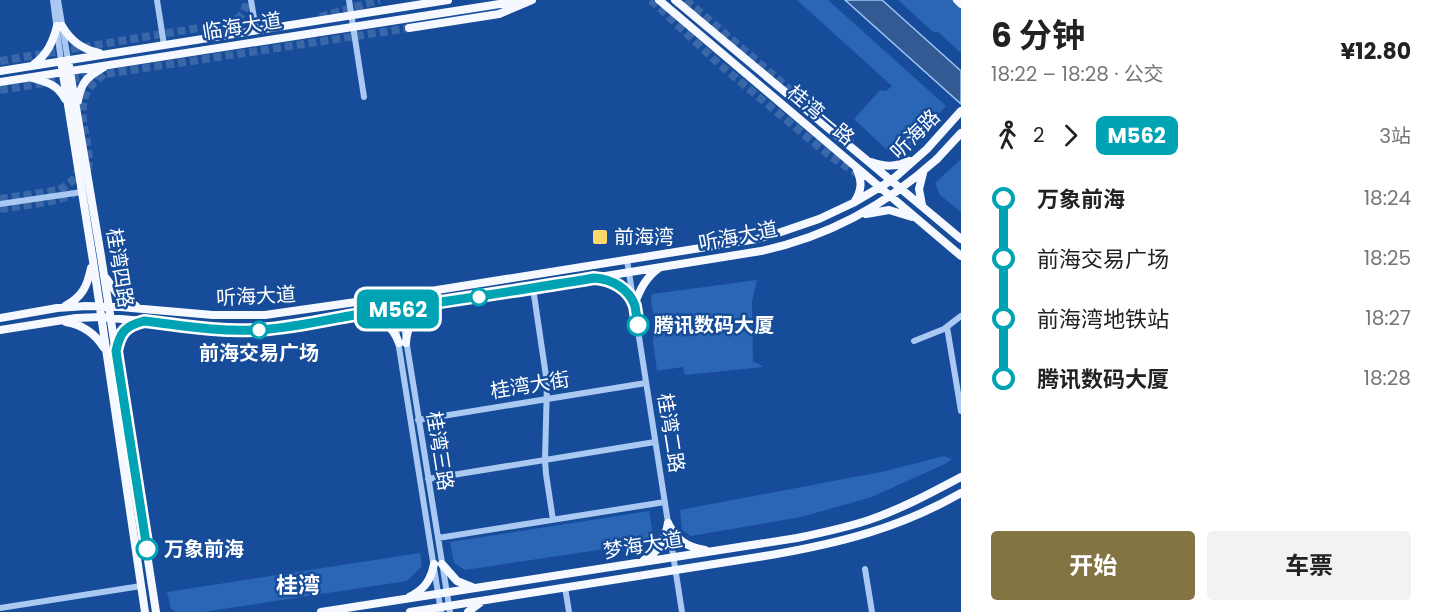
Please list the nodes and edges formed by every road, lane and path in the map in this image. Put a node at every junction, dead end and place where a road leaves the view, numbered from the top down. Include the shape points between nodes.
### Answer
1 (53, 0) edge
2 (58, 0) edge
3 (157, 0) edge
4 (251, 0) edge
5 (349, 0) edge
6 (448, 0) edge
7 (525, 0) edge
8 (532, 0) edge
9 (659, 0) edge
10 (675, 0) edge
11 (957, 0) edge
12 (961, 4) edge
13 (351, 15) junction
14 (59, 26) junction
15 (353, 26) junction
16 (409, 28) tunnel mouth
17 (256, 30) junction
18 (164, 45) junction
19 (103, 54) junction
20 (65, 61) junction
21 (108, 65) junction
22 (31, 66) junction
23 (0, 71) edge
24 (67, 71) junction
25 (27, 78) junction
26 (0, 82) edge
27 (364, 97) dead end
28 (73, 108) junction
29 (961, 111) edge
30 (961, 133) edge
31 (916, 158) junction
32 (868, 161) junction
33 (855, 166) junction
34 (927, 168) junction
35 (892, 180) junction
36 (880, 187) junction
37 (901, 189) junction
38 (82, 192) junction
39 (890, 196) junction
40 (854, 202) junction
41 (0, 204) edge
42 (922, 206) junction
43 (855, 216) junction
44 (916, 218) junction
45 (961, 239) edge
46 (961, 256) edge
47 (627, 260) junction
48 (93, 261) junction
49 (660, 267) junction
50 (629, 272) junction
51 (105, 276) junction
52 (594, 278) junction
53 (533, 288) junction
54 (395, 296) junction
55 (435, 304) junction
56 (634, 305) junction
57 (99, 306) junction
58 (109, 306) junction
59 (57, 309) junction
60 (143, 309) junction
61 (397, 309) junction
62 (359, 314) junction
63 (961, 316) edge
64 (101, 317) junction
65 (111, 317) junction
66 (0, 318) edge
67 (59, 321) junction
68 (144, 321) junction
69 (947, 327) junction
70 (0, 330) edge
71 (914, 341) dead end
72 (403, 343) junction
73 (116, 351) junction
74 (106, 352) junction
75 (646, 382) junction
76 (548, 398) junction
77 (961, 411) edge
78 (418, 420) junction
79 (656, 442) junction
80 (545, 460) junction
81 (961, 477) edge
82 (428, 479) junction
83 (961, 493) edge
84 (665, 502) junction
85 (553, 520) junction
86 (668, 523) junction
87 (438, 538) junction
88 (712, 551) junction
89 (674, 557) junction
90 (637, 563) junction
91 (438, 564) junction
92 (865, 569) dead end
93 (676, 570) junction
94 (141, 586) junction
95 (483, 587) junction
96 (565, 587) junction
97 (443, 593) junction
98 (401, 600) junction
99 (485, 600) junction
100 (0, 608) edge
101 (144, 609) edge
102 (445, 609) edge
103 (158, 612) edge
104 (321, 612) edge
105 (410, 612) edge
106 (468, 612) edge
107 (569, 612) edge
108 (682, 612) edge
109 (872, 612) edge

1 - 14 street, 桂湾四路
2 - 14 street, 桂湾四路
3 - 18 street
4 - 17 street
5 - 13 street
6 - 13 main road, 临海大道
7 - 15 main road, 临海大道
8 - 16 main road via 499,14
9 - 33 main road, 桂湾一路
10 - 32 main road, 桂湾一路
11 - 12 main road
13 - 15 street
13 - 17 main road, 临海大道
14 - 19 main road via 78,45
14 - 20 street, 桂湾四路
14 - 22 main road via 48,50
15 - 21 main road, 临海大道
15 - 27 street
17 - 18 main road, 临海大道
18 - 19 main road, 临海大道
19 - 20 main road, 临海大道
20 - 22 main road, 临海大道
20 - 24 main road, 桂湾四路
21 - 24 main road, 临海大道
21 - 28 main road via 83,83
22 - 23 main road, 临海大道
24 - 25 main road, 临海大道
24 - 28 main road, 桂湾四路
25 - 26 main road, 临海大道
25 - 28 main road via 57,88
28 - 38 main road, 桂湾四路
28 - 51 main road, 桂湾四路
29 - 31 main road, 听海路
30 - 34 main road, 听海路, bridge
31 - 32 main road via 893,166
31 - 35 main road, 听海路
32 - 35 main road, 桂湾一路
33 - 36 main road, 桂湾一路
33 - 40 main road via 861,186
34 - 37 main road, 听海路
34 - 42 main road via 919,185
35 - 36 main road, 听海大道
35 - 37 main road, 桂湾一路
36 - 39 main road, 桂湾一路
36 - 40 main road, 听海大道
37 - 39 main road, 听海大道
37 - 42 main road, 桂湾一路
38 - 41 street
38 - 48 main road, 桂湾四路
39 - 43 main road, 听海大道
39 - 44 main road, 桂湾一路
40 - 47 main road, 听海大道 via 770,236
42 - 45 main road, 桂湾一路
43 - 44 main road via 889,210
43 - 49 main road, 听海大道 via 814,236 784,245
44 - 46 main road, 桂湾一路
47 - 50 street, 桂湾二路
47 - 54 main road, 听海大道
48 - 57 main road, 桂湾四路
48 - 59 main road via 79,297
49 - 50 main road, 听海大道
49 - 56 main road via 644,283
50 - 52 main road, 听海大道
50 - 56 street, 桂湾二路
51 - 58 main road, 桂湾四路
51 - 60 main road via 119,296
52 - 53 main road, 听海大道
52 - 56 main road via 615,283
53 - 55 main road, 听海大道
53 - 76 street
54 - 60 main road, 听海大道 via 265,315
54 - 61 street, 桂湾三路
55 - 61 main road, 听海大道
55 - 72 main road via 422,310 410,324
56 - 75 street, 桂湾二路
57 - 58 main road, 听海大道
57 - 59 main road, 听海大道
57 - 64 main road, 桂湾四路
58 - 60 main road, 听海大道
58 - 65 main road, 桂湾四路
59 - 66 main road, 听海大道
61 - 62 main road, 听海大道
61 - 72 street, 桂湾三路
62 - 68 main road, 听海大道 via 251,331
62 - 72 main road via 387,325
63 - 69 street
64 - 65 main road, 听海大道
64 - 67 main road, 听海大道
64 - 74 main road, 桂湾四路
65 - 68 main road, 听海大道
65 - 73 main road, 桂湾四路
67 - 70 main road, 听海大道
67 - 74 main road via 90,331
68 - 73 main road via 126,329
69 - 71 street
69 - 77 street
72 - 78 street, 桂湾三路
72 - 91 street, 桂湾三路
73 - 103 main road, 桂湾四路
74 - 94 main road, 桂湾四路
75 - 76 street, 桂湾大街
75 - 79 street, 桂湾二路
76 - 78 street, 桂湾大街
76 - 80 street
78 - 82 street, 桂湾三路
79 - 80 street
79 - 84 street, 桂湾二路
80 - 82 street
80 - 85 street
81 - 88 main road, 梦海大道 via 868,520 797,538
82 - 87 street, 桂湾三路
83 - 93 main road, 梦海大道 via 867,534
84 - 85 street
84 - 86 street, 桂湾二路
85 - 87 street
86 - 88 main road via 684,543
86 - 89 street, 桂湾二路
86 - 90 main road via 658,550
87 - 91 street, 桂湾三路
88 - 89 main road, 梦海大道
89 - 90 main road, 梦海大道
89 - 93 street, 桂湾二路
90 - 95 main road, 梦海大道
91 - 95 main road via 457,581
91 - 97 street, 桂湾三路
91 - 98 main road via 425,586
92 - 109 street
93 - 96 main road, 梦海大道
93 - 108 street, 桂湾二路
94 - 100 street
94 - 101 main road, 桂湾四路
95 - 97 main road, 梦海大道
96 - 99 main road, 梦海大道
96 - 107 street
97 - 98 main road, 梦海大道
97 - 102 street, 桂湾三路
98 - 104 main road, 梦海大道
99 - 102 main road, 梦海大道
99 - 106 main road
102 - 105 main road, 梦海大道

